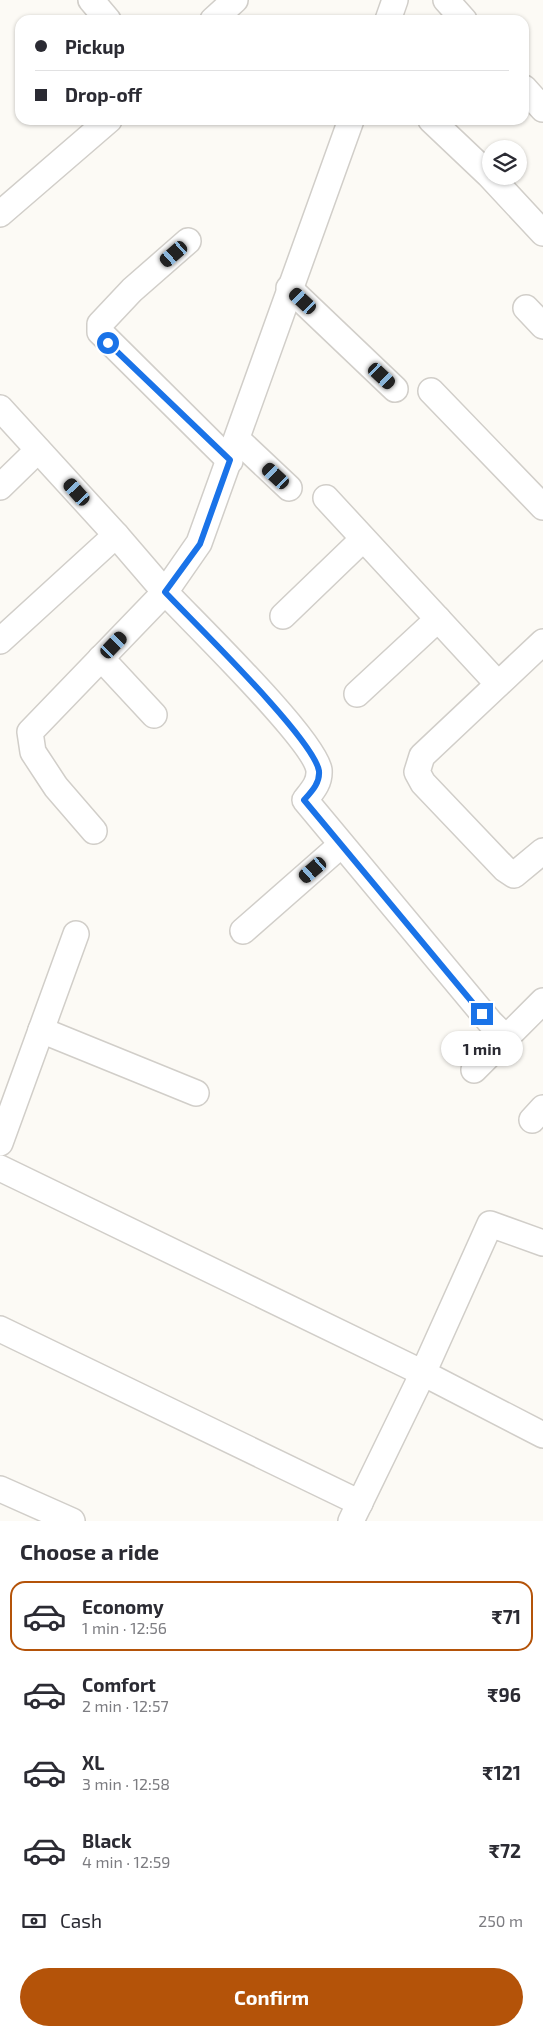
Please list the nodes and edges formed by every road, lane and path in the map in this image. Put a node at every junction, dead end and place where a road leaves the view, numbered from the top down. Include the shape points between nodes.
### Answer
1 (91, 0) edge
2 (235, 0) edge
3 (395, 0) edge
4 (446, 0) edge
5 (104, 15) edge
6 (218, 15) edge
7 (390, 15) edge
8 (460, 15) edge
9 (529, 94) edge
10 (543, 109) edge
11 (103, 125) edge
12 (349, 125) edge
13 (436, 125) edge
14 (0, 214) edge
15 (543, 233) edge
16 (188, 241) dead end
17 (289, 288) junction
18 (526, 308) dead end
19 (543, 326) edge
20 (395, 389) dead end
21 (431, 390) dead end
22 (0, 408) edge
23 (38, 450) junction
24 (234, 450) junction
25 (0, 487) edge
26 (289, 488) dead end
27 (326, 498) dead end
28 (543, 507) edge
29 (116, 535) junction
30 (363, 539) junction
31 (165, 592) junction
32 (283, 616) dead end
33 (438, 619) junction
34 (0, 641) edge
35 (543, 642) edge
36 (101, 658) junction
37 (498, 684) junction
38 (356, 694) dead end
39 (154, 715) dead end
40 (94, 831) dead end
41 (341, 845) junction
42 (543, 851) edge
43 (243, 931) dead end
44 (76, 934) dead end
45 (543, 1001) edge
46 (41, 1030) junction
47 (506, 1038) junction
48 (474, 1070) dead end
49 (196, 1093) dead end
50 (0, 1143) edge
51 (0, 1168) edge
52 (543, 1243) edge
53 (0, 1329) edge
54 (423, 1372) junction
55 (543, 1436) edge
56 (0, 1489) edge
57 (356, 1512) edge
58 (72, 1521) edge

1 - 5 street
2 - 6 street
3 - 7 street
4 - 8 street
9 - 10 street
11 - 14 street
12 - 17 street
13 - 15 street
16 - 24 street via 132,290 100,324 100,332
17 - 20 street
17 - 24 street
18 - 19 street
21 - 28 street
22 - 23 street
23 - 25 street
23 - 29 street
24 - 26 street
24 - 31 street via 200,544
27 - 30 street
29 - 31 street
29 - 34 street
30 - 32 street
30 - 33 street
31 - 36 street
31 - 41 street via 292,727 311,752 319,770 318,782 304,800
33 - 37 street
33 - 38 street
35 - 37 street
36 - 39 street
36 - 40 street via 30,732 33,752 56,787
37 - 42 street via 422,756 416,772 423,783 514,875
41 - 43 street
41 - 47 street via 475,1006
44 - 46 street
45 - 47 street
46 - 49 street
46 - 50 street
47 - 48 street
51 - 54 street
52 - 54 street via 490,1224
53 - 57 street
54 - 55 street
54 - 57 street
56 - 58 street

